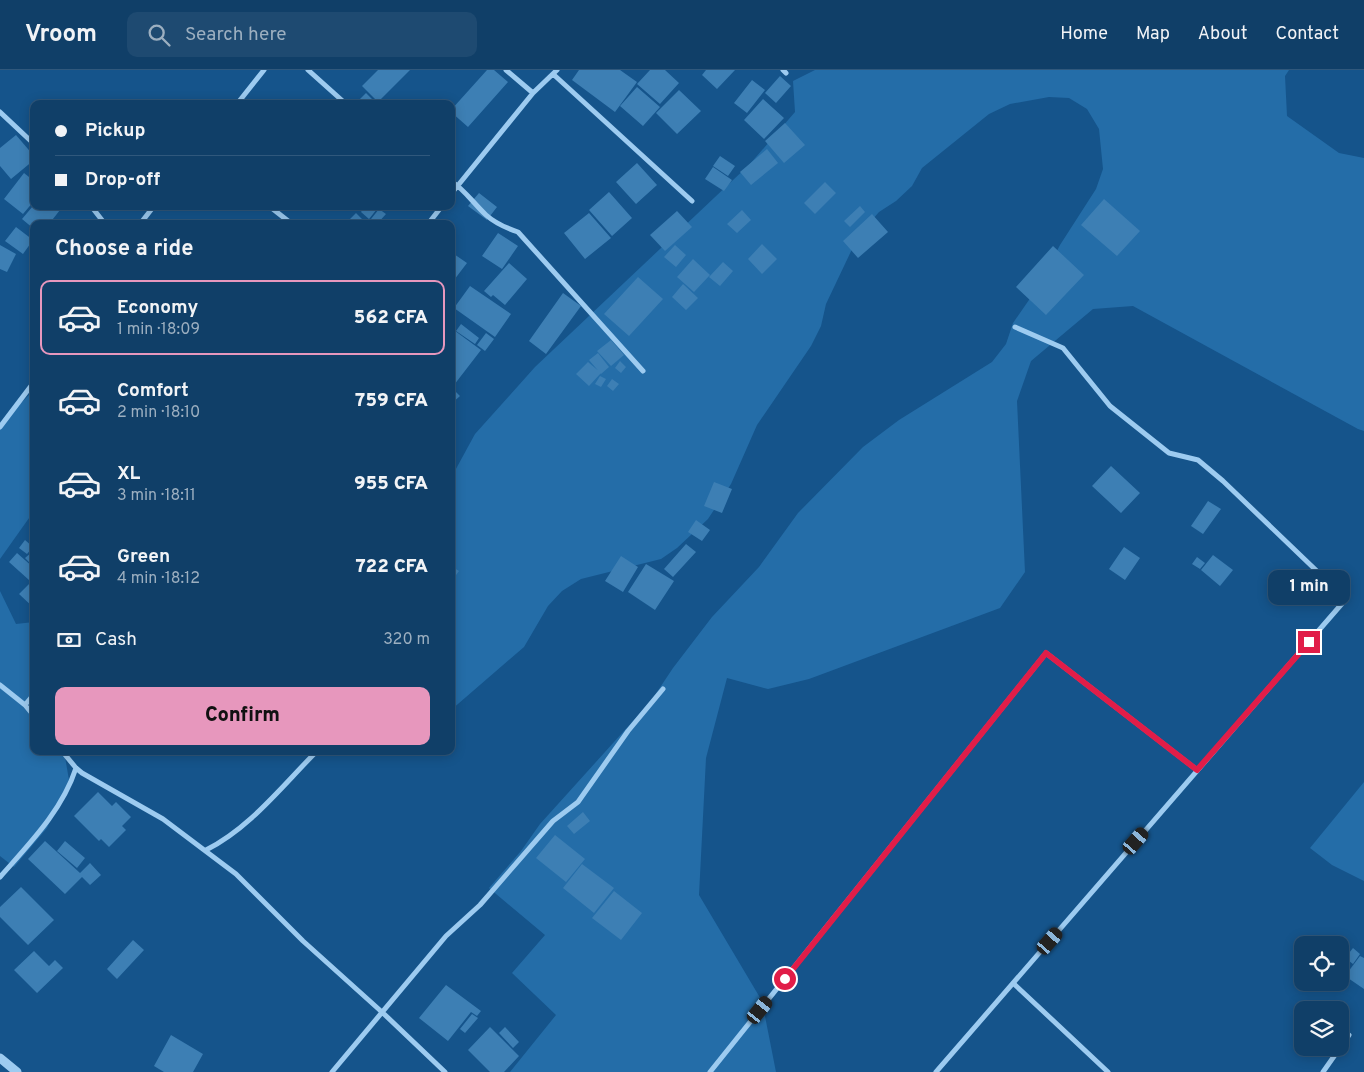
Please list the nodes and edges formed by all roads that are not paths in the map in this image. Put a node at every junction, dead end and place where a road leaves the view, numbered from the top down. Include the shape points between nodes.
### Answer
1 (264, 70) edge
2 (308, 70) edge
3 (506, 70) edge
4 (555, 72) edge
5 (533, 93) junction
6 (240, 100) edge
7 (342, 100) edge
8 (0, 112) edge
9 (30, 140) edge
10 (455, 184) edge
11 (458, 186) junction
12 (455, 189) edge
13 (692, 201) dead end
14 (94, 210) edge
15 (151, 210) edge
16 (274, 210) edge
17 (439, 210) edge
18 (102, 220) edge
19 (143, 220) edge
20 (287, 220) edge
21 (431, 220) edge
22 (1015, 327) dead end
23 (643, 371) dead end
24 (30, 387) edge
25 (0, 427) edge
26 (0, 685) edge
27 (663, 689) dead end
28 (30, 699) edge
29 (25, 706) junction
30 (30, 712) edge
31 (65, 755) edge
32 (313, 755) edge
33 (76, 768) junction
34 (1197, 770) junction
35 (206, 850) junction
36 (0, 877) edge
37 (1013, 983) junction
38 (383, 1013) junction
39 (1335, 1056) edge
40 (0, 1058) edge
41 (17, 1072) edge
42 (332, 1072) edge
43 (445, 1072) edge
44 (710, 1072) edge
45 (936, 1072) edge
46 (1108, 1072) edge
47 (1323, 1072) edge

1 - 6 street
2 - 7 street
3 - 5 street
4 - 5 street
4 - 13 street
5 - 11 street
8 - 9 street
10 - 11 street
11 - 12 street
11 - 23 street via 484,214 518,232
14 - 18 street
15 - 19 street
16 - 20 street
17 - 21 street
22 - 34 street via 1063,348 1110,406 1169,453 1198,460 1346,599
24 - 25 street
26 - 29 street
27 - 38 street via 628,731 578,802 553,821 480,905 446,936
28 - 29 street
29 - 30 street
31 - 33 street
32 - 35 street via 239,829
33 - 35 street via 163,819
33 - 36 street via 64,795 42,829
34 - 37 street
34 - 44 street via 1046,653
35 - 38 street via 236,874 303,942
37 - 45 street
37 - 46 street
38 - 42 street
38 - 43 street
39 - 47 street
40 - 41 street

